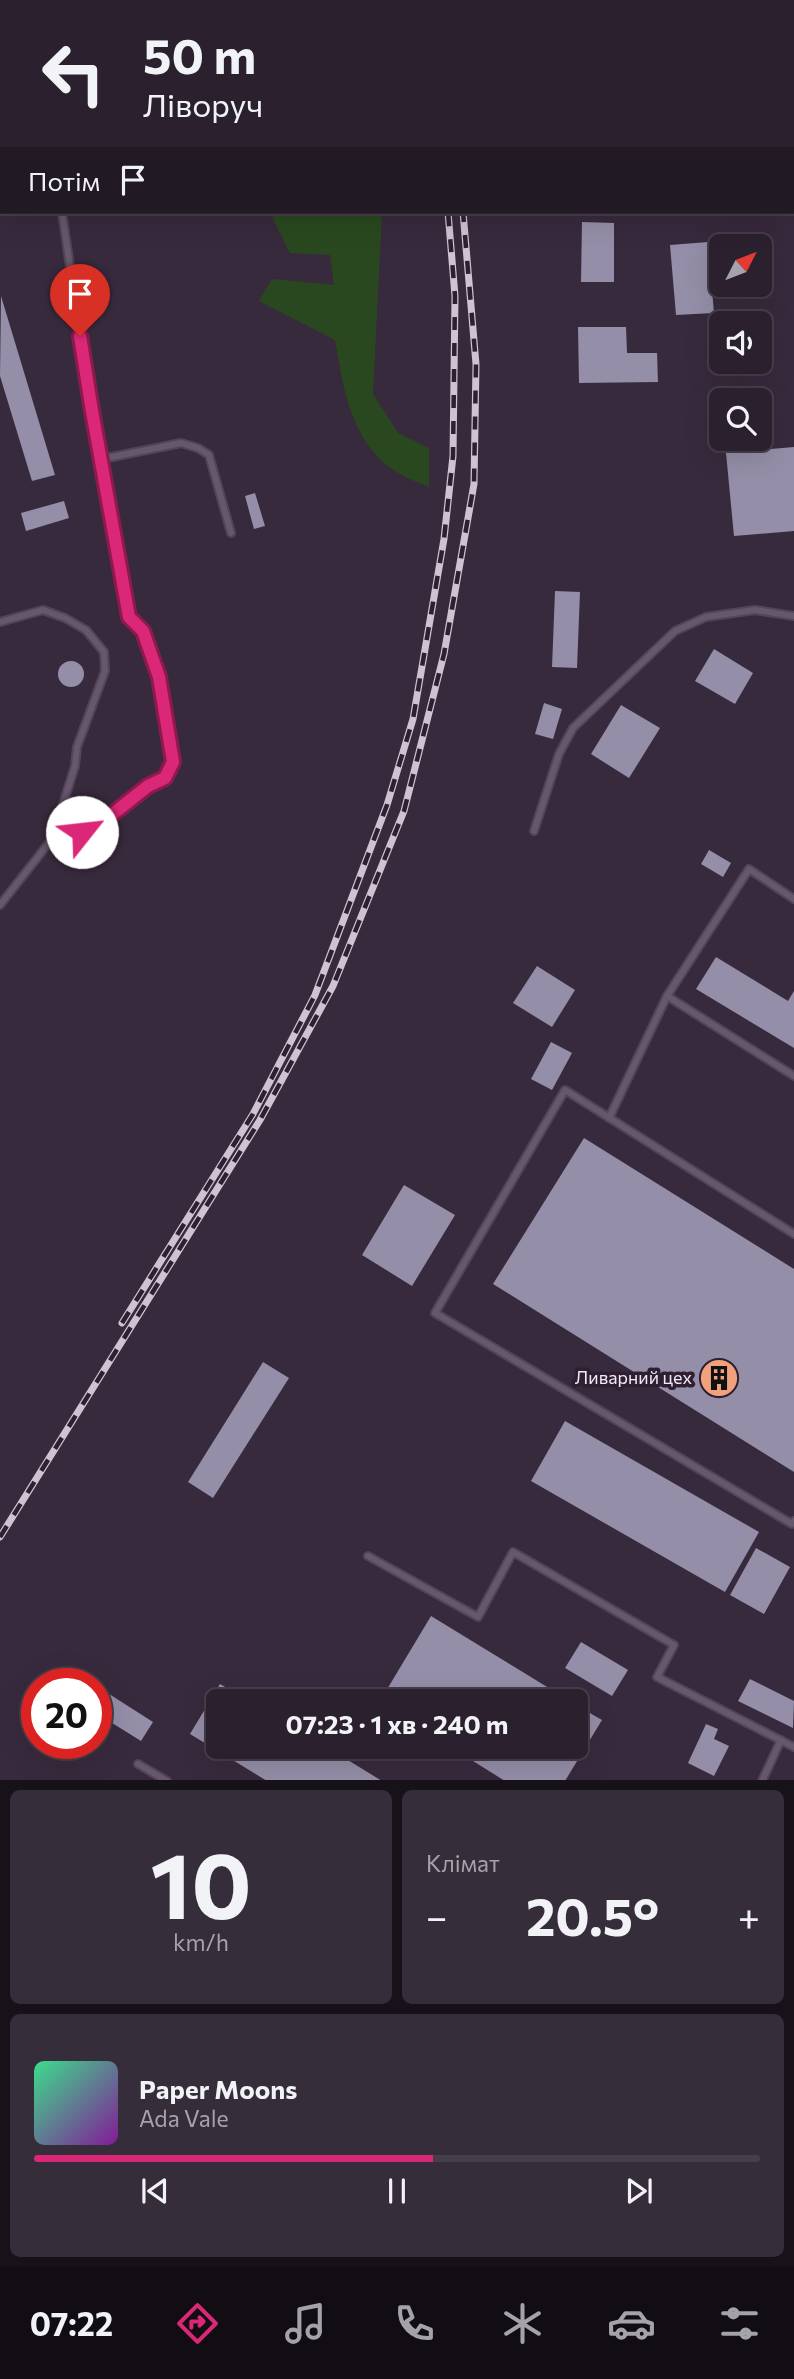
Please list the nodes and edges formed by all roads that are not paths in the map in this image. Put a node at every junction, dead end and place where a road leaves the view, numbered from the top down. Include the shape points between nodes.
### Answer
1 (62, 214) edge
2 (102, 459) junction
3 (231, 533) dead end
4 (794, 616) edge
5 (0, 622) edge
6 (534, 831) dead end
7 (52, 839) junction
8 (794, 899) edge
9 (0, 905) edge
10 (667, 996) junction
11 (794, 1076) edge
12 (609, 1118) junction
13 (794, 1234) edge
14 (794, 1521) edge
15 (368, 1556) dead end
16 (781, 1740) junction
17 (794, 1746) edge
18 (138, 1764) dead end
19 (167, 1780) edge
20 (762, 1780) edge

1 - 2 lane
2 - 3 lane via 181,443 198,448 209,455
2 - 7 lane via 129,617 143,631 159,677 173,762 165,778 109,817 82,832
4 - 6 lane via 755,610 706,617 675,631 573,728 559,754
5 - 7 lane via 43,610 86,630 104,652 105,671 77,747
7 - 9 lane
8 - 10 lane via 749,869
10 - 11 lane
10 - 12 lane
12 - 13 lane
12 - 14 lane via 565,1090 435,1313 792,1524
15 - 16 lane via 478,1617 513,1552 674,1645 657,1677
16 - 17 lane
16 - 20 lane
18 - 19 lane

